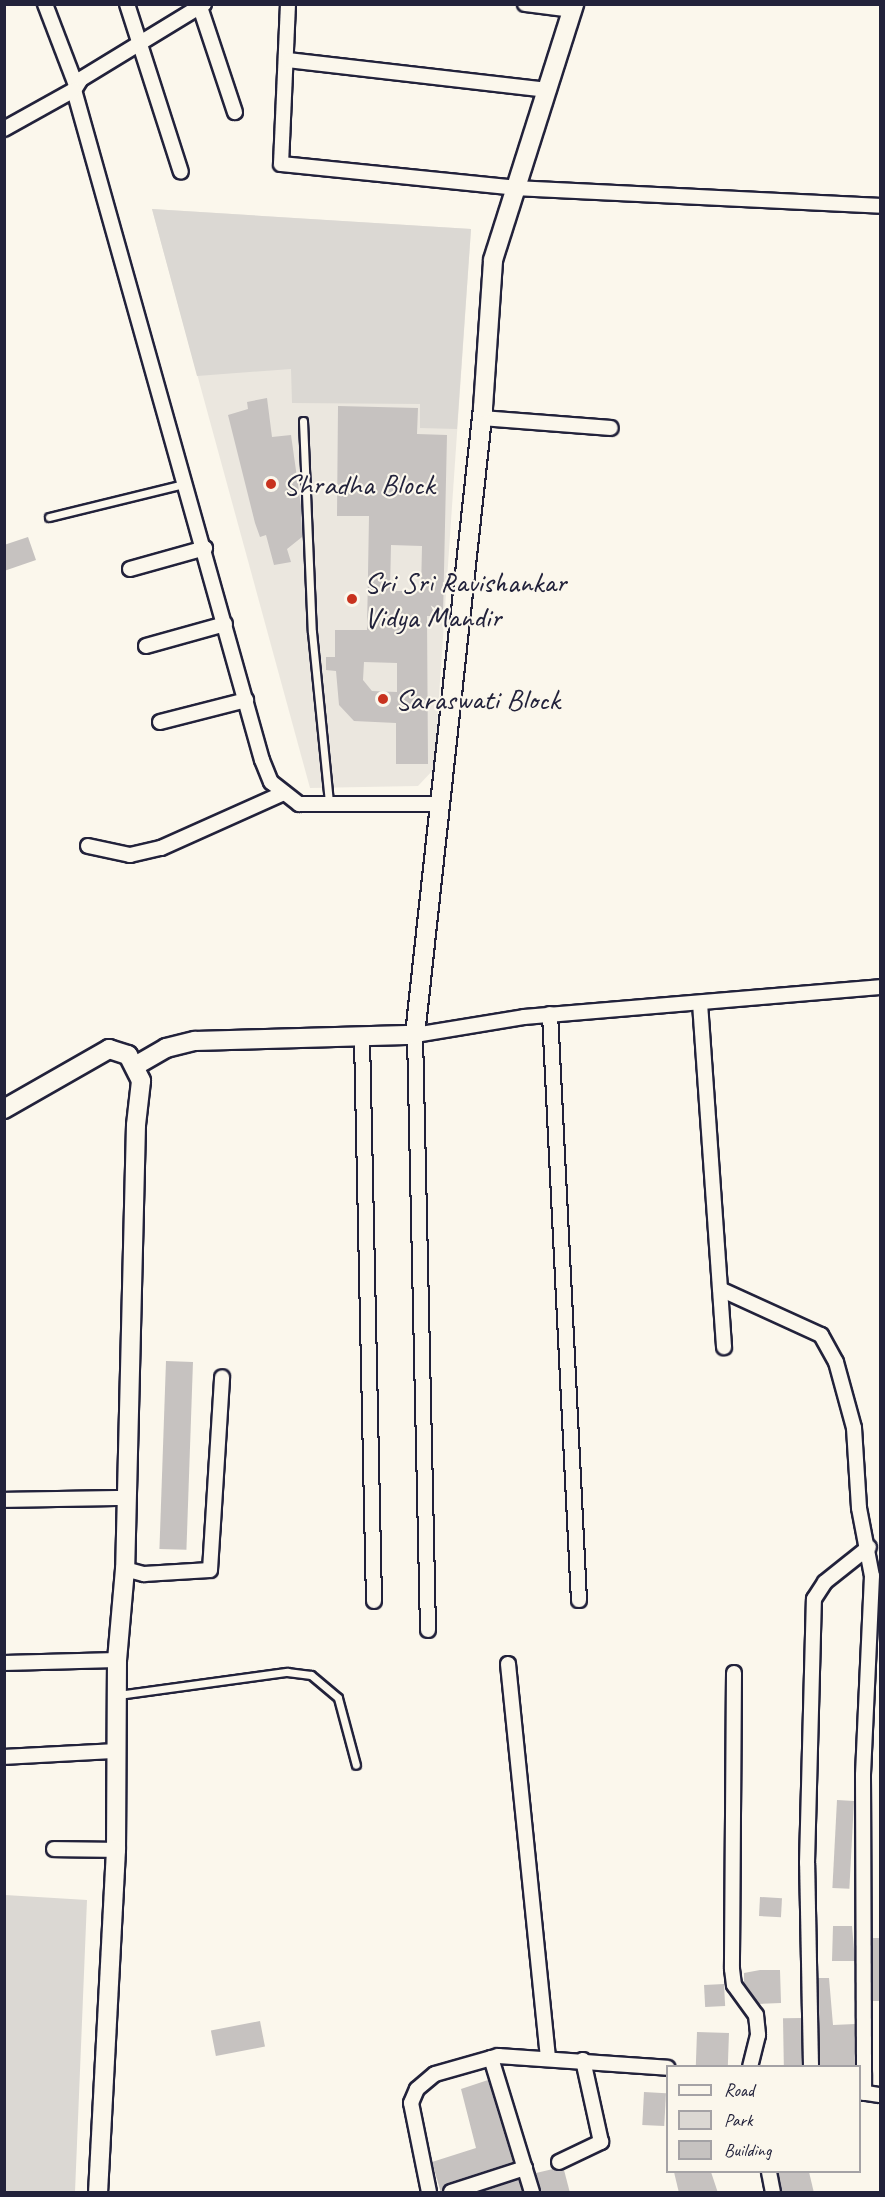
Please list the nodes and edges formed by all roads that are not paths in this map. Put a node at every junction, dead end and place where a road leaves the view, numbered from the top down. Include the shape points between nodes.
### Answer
1 (45, 4) edge
2 (127, 4) edge
3 (288, 4) edge
4 (525, 4) edge
5 (201, 5) edge
6 (573, 8) edge
7 (141, 43) junction
8 (288, 60) junction
9 (75, 87) junction
10 (547, 90) junction
11 (235, 112) dead end
12 (4, 129) edge
13 (181, 172) dead end
14 (516, 188) junction
15 (880, 206) edge
16 (482, 418) junction
17 (303, 421) dead end
18 (611, 428) dead end
19 (188, 483) junction
20 (49, 516) dead end
21 (205, 548) junction
22 (130, 570) dead end
23 (225, 624) junction
24 (146, 646) dead end
25 (246, 700) junction
26 (160, 722) dead end
27 (282, 794) junction
28 (329, 803) junction
29 (441, 804) junction
30 (88, 846) dead end
31 (880, 987) edge
32 (700, 1003) junction
33 (550, 1014) junction
34 (415, 1035) junction
35 (362, 1038) junction
36 (135, 1066) junction
37 (4, 1110) edge
38 (720, 1289) junction
39 (724, 1347) dead end
40 (222, 1377) dead end
41 (124, 1498) junction
42 (4, 1500) edge
43 (869, 1547) junction
44 (124, 1569) junction
45 (579, 1600) dead end
46 (374, 1601) dead end
47 (428, 1630) dead end
48 (117, 1660) junction
49 (4, 1663) edge
50 (508, 1664) dead end
51 (734, 1673) dead end
52 (118, 1695) junction
53 (115, 1751) junction
54 (4, 1757) edge
55 (356, 1765) dead end
56 (54, 1849) dead end
57 (116, 1850) junction
58 (548, 2057) junction
59 (491, 2058) junction
60 (583, 2060) junction
61 (750, 2065) edge
62 (811, 2065) edge
63 (666, 2068) edge
64 (862, 2093) edge
65 (880, 2095) edge
66 (559, 2162) dead end
67 (525, 2168) junction
68 (769, 2173) edge
69 (98, 2193) edge
70 (429, 2193) edge
71 (452, 2193) edge
72 (532, 2193) edge
73 (773, 2193) edge

1 - 9 street
2 - 7 street
3 - 8 street
4 - 6 street
5 - 7 street
5 - 11 street
6 - 10 street
7 - 9 street
7 - 13 street
8 - 10 street
8 - 14 street via 281,164
9 - 12 street
9 - 19 street
10 - 14 street
14 - 15 street
14 - 16 street via 493,260
16 - 18 street
16 - 29 street
17 - 28 lane via 312,632
19 - 20 lane
19 - 21 street
21 - 22 street
21 - 23 street
23 - 24 street
23 - 25 street
25 - 26 street
25 - 27 street via 262,760
27 - 28 street via 299,804
27 - 30 street via 161,848 130,855
28 - 29 street
29 - 34 street
31 - 32 street
32 - 33 street
32 - 38 street
33 - 34 street
33 - 45 street
34 - 35 street
34 - 47 street
35 - 36 street via 195,1041 166,1048
35 - 46 street
36 - 37 street via 128,1054 109,1049
36 - 41 street via 141,1081
38 - 39 street
38 - 43 street via 821,1335 836,1362 854,1428 859,1508
40 - 44 street via 210,1570 144,1574
41 - 42 street
41 - 44 street
43 - 62 street via 825,1582 814,1599 807,1863
43 - 64 street via 863,1775
44 - 48 street
48 - 49 street
48 - 52 street
50 - 58 street
51 - 61 street via 732,1969 734,1985 756,2015 758,2035
52 - 53 street
52 - 55 lane via 287,1672 311,1675 338,1698
53 - 54 street
53 - 57 street
56 - 57 street
57 - 69 street
58 - 59 street
58 - 60 street
59 - 67 street
59 - 70 street via 435,2074 417,2089 411,2103
60 - 63 street
60 - 66 street via 601,2142
64 - 65 street
67 - 71 street
67 - 72 street
68 - 73 street

